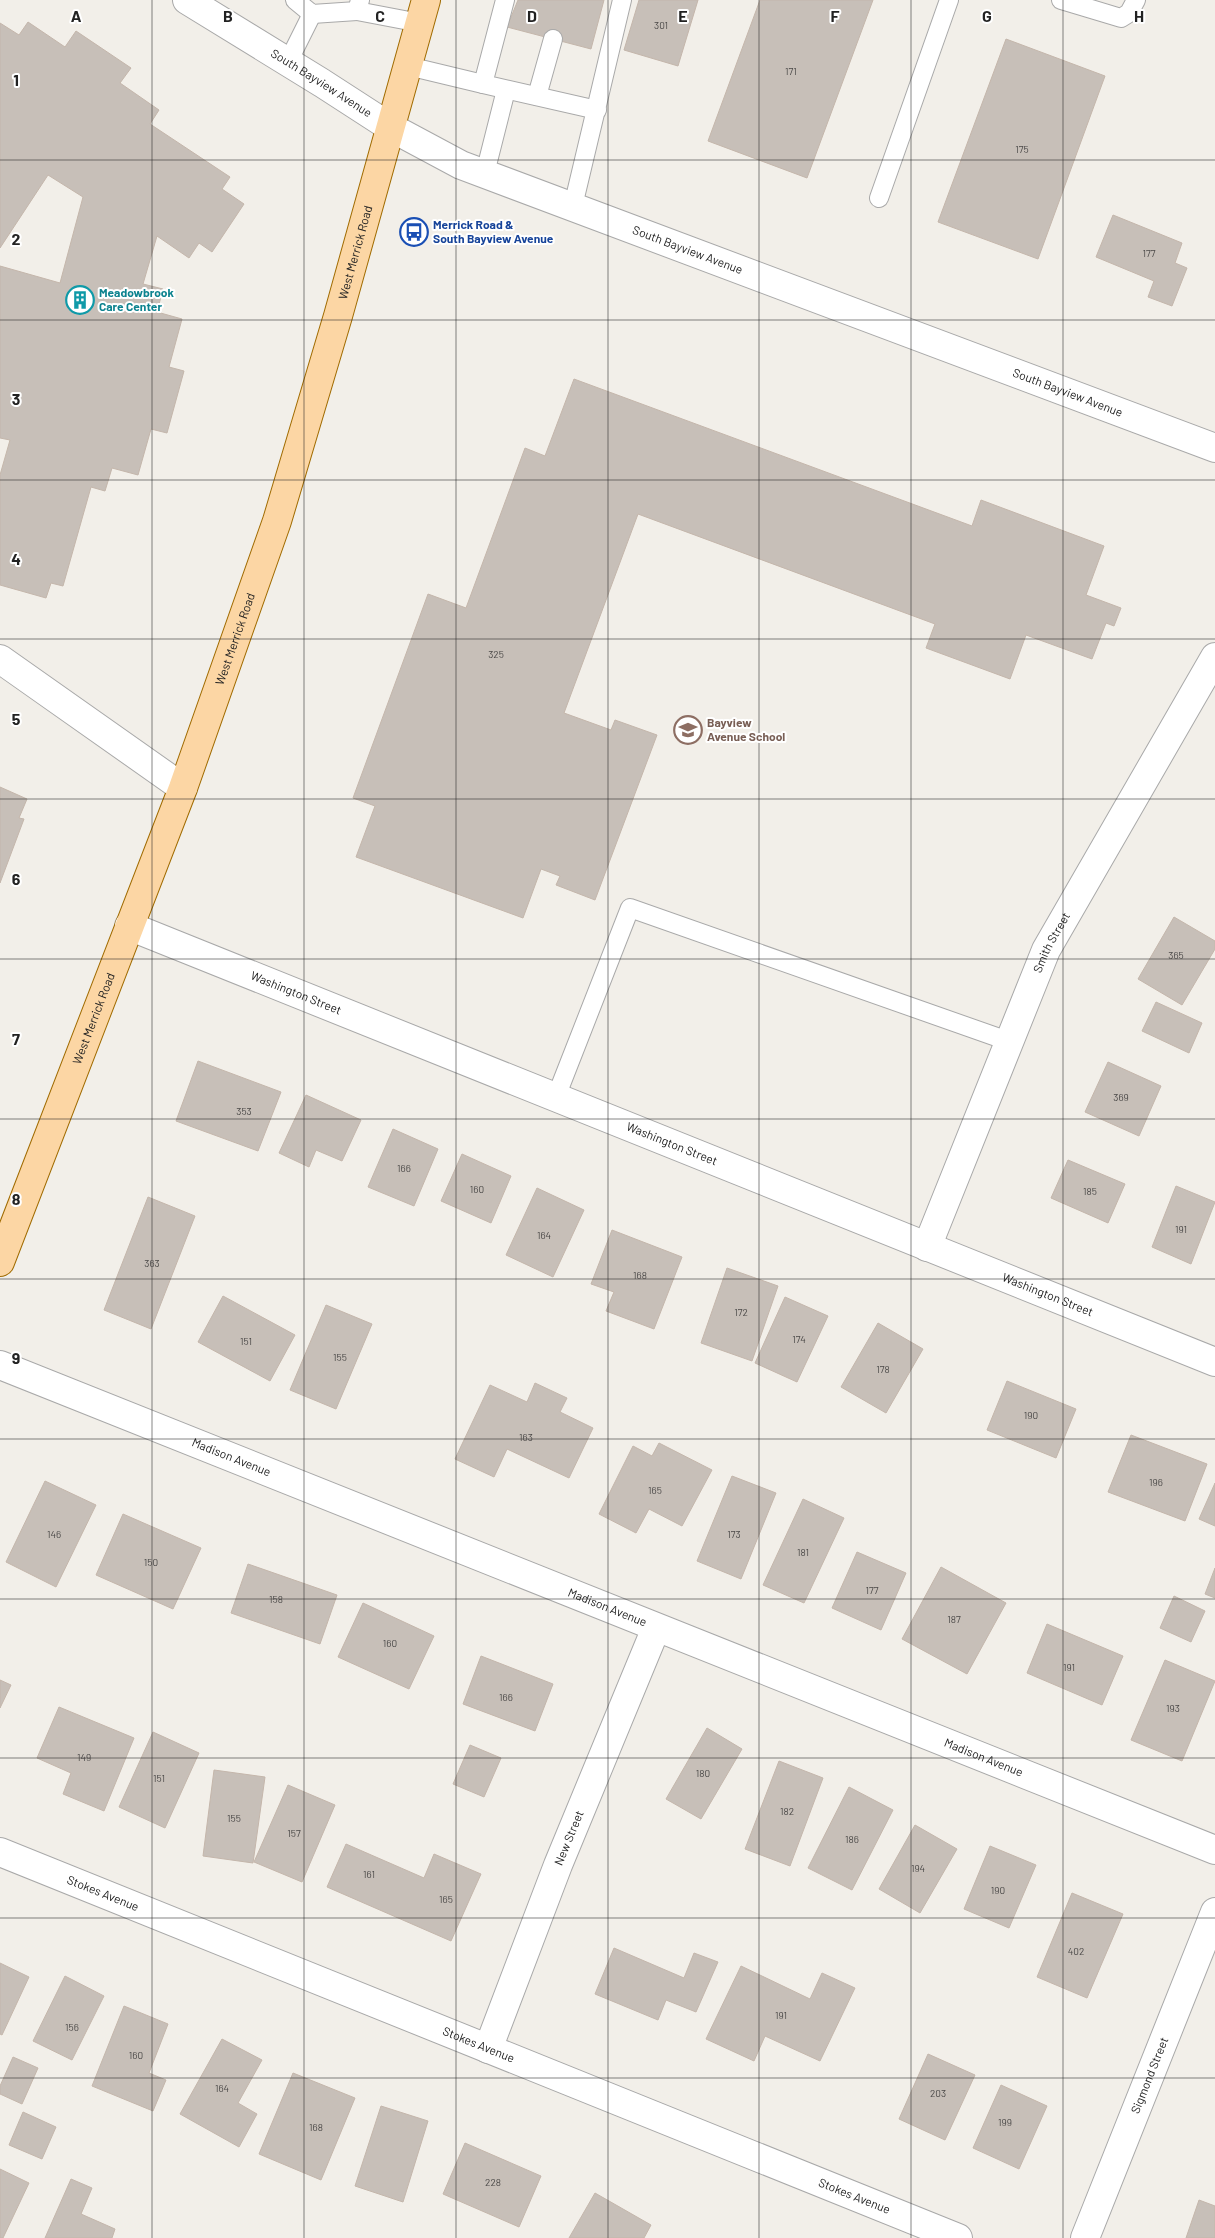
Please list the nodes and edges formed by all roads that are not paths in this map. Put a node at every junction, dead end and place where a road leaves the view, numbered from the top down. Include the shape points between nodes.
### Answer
1 (187, 0) edge
2 (295, 0) edge
3 (506, 0) edge
4 (622, 0) edge
5 (949, 0) edge
6 (1061, 0) edge
7 (1136, 0) edge
8 (358, 6) edge
9 (423, 12) edge
10 (312, 14) junction
11 (553, 39) dead end
12 (288, 62) junction
13 (408, 66) junction
14 (483, 84) junction
15 (506, 90) junction
16 (537, 96) junction
17 (597, 110) junction
18 (390, 127) junction
19 (485, 173) junction
20 (879, 198) dead end
21 (573, 206) junction
22 (1215, 448) edge
23 (1215, 657) edge
24 (0, 659) edge
25 (183, 788) junction
26 (130, 926) junction
27 (1008, 1041) junction
28 (556, 1098) junction
29 (927, 1247) junction
30 (0, 1262) edge
31 (1215, 1362) edge
32 (0, 1366) edge
33 (656, 1628) junction
34 (1215, 1850) edge
35 (0, 1852) edge
36 (1215, 1912) edge
37 (488, 2049) junction
38 (958, 2238) edge
39 (1085, 2238) edge

1 - 12 street, South Bayview Avenue
2 - 10 lane
3 - 14 lane
4 - 17 lane
5 - 20 lane
6 - 7 lane via 1121,18 1130,13
8 - 9 lane
8 - 10 lane
9 - 13 main road, West Merrick Road
10 - 12 lane
11 - 16 lane
12 - 18 street, South Bayview Avenue
13 - 14 lane
13 - 18 main road, West Merrick Road
14 - 15 lane
15 - 16 lane
15 - 19 lane
16 - 17 lane
17 - 21 lane
18 - 19 street, South Bayview Avenue via 461,165
18 - 25 main road, West Merrick Road via 277,520
19 - 21 street, South Bayview Avenue
21 - 22 street, South Bayview Avenue
23 - 27 street, Smith Street via 1046,950
24 - 25 street
25 - 26 main road, West Merrick Road
26 - 28 street, Washington Street
26 - 30 main road, West Merrick Road
27 - 28 lane via 630,908
27 - 29 street, Smith Street
28 - 29 street, Washington Street
29 - 31 street, Washington Street
32 - 33 street, Madison Avenue
33 - 34 street, Madison Avenue
33 - 37 street, New Street via 558,1865
35 - 37 street, Stokes Avenue
36 - 39 street, Sigmond Street
37 - 38 street, Stokes Avenue

